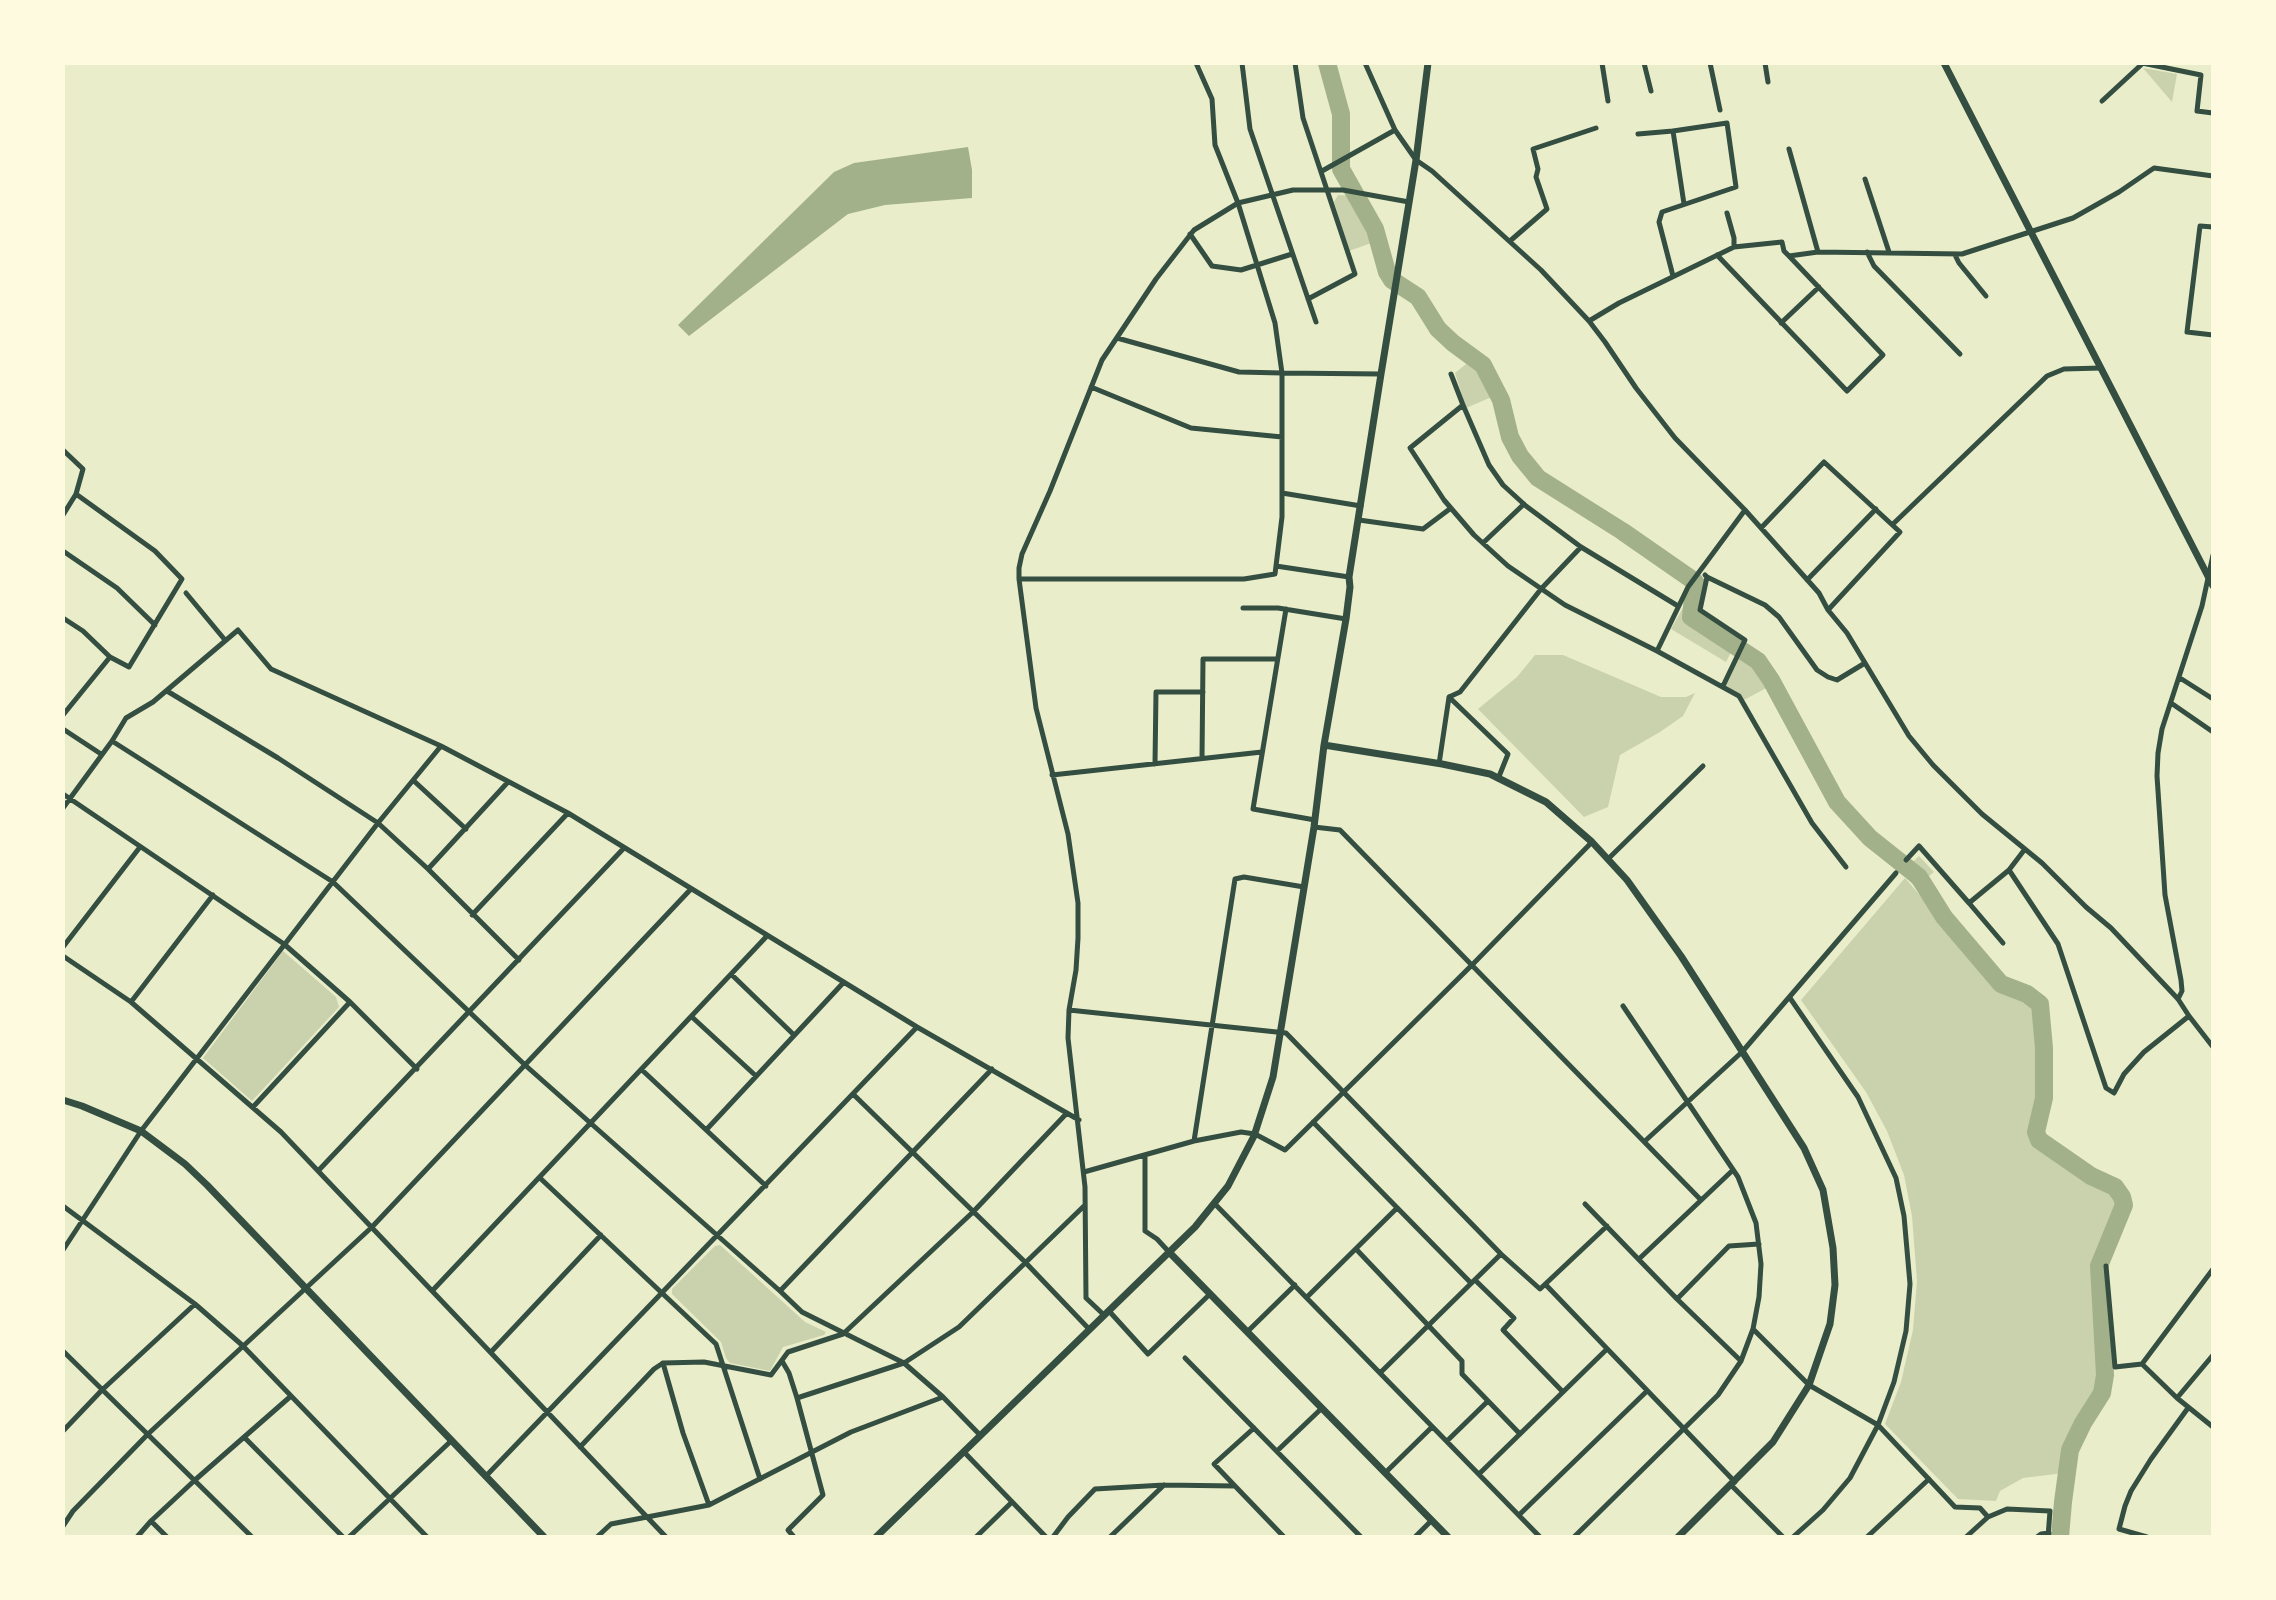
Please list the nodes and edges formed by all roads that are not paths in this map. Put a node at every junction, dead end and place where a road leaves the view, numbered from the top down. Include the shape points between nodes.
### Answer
1 (1196, 63) edge
2 (1242, 63) edge
3 (1295, 63) edge
4 (1365, 63) edge
5 (1428, 63) edge
6 (1602, 63) edge
7 (1644, 63) edge
8 (1710, 63) edge
9 (1765, 63) edge
10 (1944, 63) edge
11 (2142, 63) edge
12 (1768, 82) dead end
13 (1651, 90) dead end
14 (1608, 101) dead end
15 (2102, 101) dead end
16 (1720, 110) dead end
17 (2213, 113) edge
18 (1596, 128) dead end
19 (1395, 130) junction
20 (1673, 131) junction
21 (1638, 134) dead end
22 (1789, 149) dead end
23 (1416, 159) junction
24 (1322, 171) junction
25 (2213, 176) edge
26 (1865, 179) dead end
27 (1327, 189) junction
28 (1273, 193) junction
29 (1237, 202) junction
30 (1409, 202) junction
31 (1684, 204) junction
32 (1727, 213) dead end
33 (2213, 227) edge
34 (2031, 232) junction
35 (1190, 234) junction
36 (1510, 241) junction
37 (1734, 247) junction
38 (1818, 251) junction
39 (1867, 252) junction
40 (1889, 252) junction
41 (1292, 254) junction
42 (1717, 255) junction
43 (1955, 255) junction
44 (1789, 256) junction
45 (1258, 265) junction
46 (1673, 276) junction
47 (1819, 287) junction
48 (1986, 296) dead end
49 (1308, 299) junction
50 (1588, 321) junction
51 (1317, 322) dead end
52 (1781, 323) junction
53 (2213, 335) edge
54 (1117, 338) junction
55 (1960, 354) dead end
56 (2101, 368) junction
57 (1282, 373) junction
58 (1381, 374) junction
59 (1451, 374) dead end
60 (1091, 387) junction
61 (1463, 405) junction
62 (1282, 437) junction
63 (63, 450) edge
64 (1282, 493) junction
65 (76, 494) junction
66 (1524, 504) junction
67 (1361, 506) junction
68 (1451, 508) junction
69 (1745, 509) junction
70 (1876, 509) junction
71 (63, 515) edge
72 (1359, 520) junction
73 (1893, 524) junction
74 (1761, 528) junction
75 (1483, 543) junction
76 (1581, 547) junction
77 (63, 551) edge
78 (2213, 555) edge
79 (2212, 562) edge
80 (1276, 566) junction
81 (1700, 571) junction
82 (1349, 577) junction
83 (1706, 577) junction
84 (2209, 578) junction
85 (1019, 579) junction
86 (1807, 580) junction
87 (2213, 586) edge
88 (1541, 589) junction
89 (186, 593) dead end
90 (1678, 606) junction
91 (1243, 608) dead end
92 (1286, 609) junction
93 (1828, 610) junction
94 (63, 618) edge
95 (1346, 619) junction
96 (155, 625) junction
97 (225, 640) junction
98 (1657, 651) junction
99 (110, 657) junction
100 (1276, 659) junction
101 (1865, 663) junction
102 (2179, 678) junction
103 (1723, 687) junction
104 (167, 691) junction
105 (1203, 692) junction
106 (1449, 697) junction
107 (2213, 699) edge
108 (2171, 703) junction
109 (63, 715) edge
110 (63, 729) edge
111 (2213, 732) edge
112 (112, 741) junction
113 (1324, 745) junction
114 (441, 746) junction
115 (1262, 752) junction
116 (101, 754) junction
117 (1202, 758) junction
118 (1155, 764) junction
119 (1439, 764) junction
120 (1703, 766) dead end
121 (1052, 775) junction
122 (1499, 779) junction
123 (414, 780) junction
124 (508, 782) junction
125 (63, 794) edge
126 (69, 799) junction
127 (63, 808) edge
128 (568, 813) junction
129 (378, 823) junction
130 (1314, 823) junction
131 (466, 829) junction
132 (1592, 842) junction
133 (140, 847) junction
134 (624, 848) junction
135 (2025, 849) junction
136 (1608, 859) junction
137 (1906, 860) dead end
138 (1846, 867) dead end
139 (428, 869) junction
140 (2008, 870) junction
141 (1896, 873) dead end
142 (333, 882) junction
143 (1304, 887) junction
144 (690, 890) junction
145 (213, 894) junction
146 (1969, 903) junction
147 (471, 915) junction
148 (766, 937) junction
149 (2003, 943) dead end
150 (285, 944) junction
151 (63, 947) edge
152 (63, 956) edge
153 (519, 960) junction
154 (1473, 964) junction
155 (732, 975) junction
156 (844, 982) junction
157 (1790, 998) junction
158 (2178, 999) junction
159 (131, 1002) junction
160 (349, 1002) junction
161 (1623, 1006) dead end
162 (1069, 1010) junction
163 (469, 1012) junction
164 (692, 1017) junction
165 (2189, 1017) junction
166 (1213, 1025) junction
167 (917, 1027) junction
168 (1281, 1032) junction
169 (794, 1035) junction
170 (2213, 1047) edge
171 (1742, 1052) junction
172 (198, 1058) junction
173 (525, 1065) junction
174 (417, 1069) junction
175 (992, 1069) junction
176 (642, 1070) junction
177 (756, 1076) junction
178 (1345, 1092) junction
179 (854, 1095) junction
180 (63, 1100) edge
181 (1689, 1101) junction
182 (253, 1107) junction
183 (1067, 1113) junction
184 (1079, 1120) junction
185 (1313, 1122) junction
186 (591, 1124) junction
187 (707, 1129) junction
188 (141, 1132) junction
189 (1255, 1134) junction
190 (1194, 1141) junction
191 (1645, 1141) junction
192 (912, 1153) junction
193 (1145, 1155) junction
194 (1733, 1170) junction
195 (318, 1171) junction
196 (1084, 1172) junction
197 (540, 1178) junction
198 (766, 1186) junction
199 (1700, 1199) junction
200 (1215, 1204) junction
201 (1585, 1204) dead end
202 (63, 1206) edge
203 (1084, 1206) junction
204 (1397, 1208) junction
205 (973, 1212) junction
206 (83, 1219) junction
207 (1607, 1226) junction
208 (372, 1227) junction
209 (601, 1235) junction
210 (717, 1236) junction
211 (1759, 1244) junction
212 (1356, 1249) junction
213 (63, 1250) edge
214 (1169, 1252) junction
215 (1501, 1254) junction
216 (1640, 1258) junction
217 (1025, 1262) junction
218 (2106, 1266) dead end
219 (2213, 1269) edge
220 (1473, 1282) junction
221 (1294, 1284) junction
222 (1546, 1285) junction
223 (305, 1289) junction
224 (433, 1290) junction
225 (780, 1291) junction
226 (663, 1293) junction
227 (1210, 1294) junction
228 (1307, 1297) junction
229 (1677, 1299) junction
230 (195, 1304) junction
231 (1106, 1313) junction
232 (1428, 1325) junction
233 (1089, 1329) junction
234 (1753, 1329) junction
235 (1247, 1332) junction
236 (843, 1334) junction
237 (242, 1345) junction
238 (1607, 1349) junction
239 (63, 1351) edge
240 (491, 1352) junction
241 (2213, 1354) edge
242 (1185, 1358) dead end
243 (782, 1362) junction
244 (1741, 1362) junction
245 (663, 1363) junction
246 (904, 1363) junction
247 (2142, 1364) junction
248 (726, 1367) junction
249 (1380, 1373) junction
250 (1809, 1385) junction
251 (102, 1390) junction
252 (1647, 1391) junction
253 (1563, 1392) junction
254 (292, 1396) junction
255 (943, 1397) junction
256 (797, 1398) junction
257 (2177, 1398) junction
258 (1488, 1401) junction
259 (1322, 1408) junction
260 (2188, 1408) junction
261 (547, 1412) junction
262 (1878, 1425) junction
263 (1432, 1427) junction
264 (2213, 1427) edge
265 (1254, 1428) junction
266 (1683, 1429) junction
267 (63, 1431) edge
268 (148, 1434) junction
269 (1520, 1434) junction
270 (980, 1435) junction
271 (245, 1438) junction
272 (451, 1441) junction
273 (1447, 1441) junction
274 (580, 1447) junction
275 (964, 1451) junction
276 (1277, 1451) junction
277 (813, 1452) junction
278 (1385, 1473) junction
279 (1479, 1474) junction
280 (486, 1476) junction
281 (760, 1479) junction
282 (1929, 1479) junction
283 (195, 1480) junction
284 (1733, 1483) junction
285 (1164, 1485) junction
286 (1235, 1486) junction
287 (390, 1499) junction
288 (1012, 1502) junction
289 (709, 1505) junction
290 (1519, 1516) junction
291 (1988, 1517) junction
292 (648, 1518) junction
293 (1432, 1520) junction
294 (151, 1521) junction
295 (63, 1526) edge
296 (2119, 1529) junction
297 (788, 1530) junction
298 (2049, 1535) edge
299 (137, 1537) edge
300 (167, 1537) edge
301 (252, 1537) edge
302 (343, 1537) edge
303 (349, 1537) edge
304 (427, 1537) edge
305 (544, 1537) edge
306 (597, 1537) edge
307 (666, 1537) edge
308 (780, 1537) edge
309 (794, 1537) edge
310 (876, 1537) edge
311 (976, 1537) edge
312 (1046, 1537) edge
313 (1053, 1537) edge
314 (1110, 1537) edge
315 (1284, 1537) edge
316 (1362, 1537) edge
317 (1415, 1537) edge
318 (1448, 1537) edge
319 (1540, 1537) edge
320 (1574, 1537) edge
321 (1678, 1537) edge
322 (1783, 1537) edge
323 (1793, 1537) edge
324 (1867, 1537) edge
325 (1966, 1537) edge
326 (2038, 1537) edge
327 (2117, 1537) edge
328 (2147, 1537) edge

1 - 29 street via 1212,99 1215,145
2 - 28 street via 1250,129
3 - 24 street via 1303,118
4 - 19 street
5 - 23 street
6 - 14 street
7 - 13 street
8 - 16 street
9 - 12 street
10 - 34 street
11 - 15 street
11 - 17 street via 2200,75 2197,111
18 - 36 street via 1533,149 1538,169 1535,177 1548,209
19 - 23 street
19 - 24 street
20 - 21 street
20 - 31 street
20 - 31 street via 1727,123 1736,187
22 - 38 street
23 - 30 street
23 - 36 street
24 - 27 street
25 - 34 street via 2154,168 2073,218
26 - 40 street
27 - 28 street
27 - 30 street
27 - 49 street via 1355,274
28 - 29 street
28 - 41 street
29 - 35 street
29 - 45 street
30 - 58 street
31 - 46 street via 1662,212 1659,222
32 - 37 street
33 - 53 street via 2200,226 2187,332
34 - 43 street
34 - 56 street
35 - 45 street via 1212,266 1241,270
35 - 54 street
36 - 50 street
37 - 42 street
37 - 44 street via 1782,242
38 - 39 street
38 - 44 street
39 - 40 street
39 - 55 street via 1874,266
40 - 43 street
41 - 45 street
41 - 49 street
42 - 46 street
42 - 52 street
43 - 48 street
44 - 47 street
45 - 57 street via 1275,323
46 - 50 street
47 - 52 street
47 - 52 street via 1883,355 1847,391
49 - 51 street
50 - 69 street via 1675,438
54 - 57 street via 1240,372
54 - 60 street
56 - 73 street via 2064,369 2047,376
56 - 84 street
57 - 58 street
57 - 62 street
58 - 67 street
59 - 61 street
60 - 62 street via 1191,428
60 - 85 street via 1022,554
61 - 66 street via 1489,465
61 - 68 street via 1410,448
62 - 64 street
63 - 65 street via 83,469
64 - 67 street
64 - 80 street
65 - 71 street
65 - 96 street via 155,551 182,579
66 - 75 street
66 - 76 street
67 - 72 street
68 - 72 street via 1423,529
68 - 75 street
69 - 74 street
69 - 81 street
70 - 73 street
70 - 74 street via 1825,462
70 - 86 street
72 - 82 street
73 - 93 street via 1900,532
74 - 86 street
75 - 88 street
76 - 88 street
76 - 90 street
77 - 96 street via 117,588
78 - 79 street
79 - 84 street
80 - 82 street
80 - 85 street via 1271,576 1244,579
81 - 83 street
81 - 90 street
82 - 95 street
83 - 101 street via 1765,605 1828,677 1837,680
83 - 103 street via 1700,610 1745,640
84 - 87 street
84 - 102 street
85 - 121 street via 1034,698
86 - 93 street
88 - 98 street
88 - 106 street via 1460,692
89 - 97 street
90 - 98 street
91 - 92 street
92 - 95 street
92 - 100 street
93 - 101 street
94 - 99 street
95 - 113 street
96 - 99 street via 129,667
97 - 104 street
97 - 114 street via 239,630 271,669
98 - 103 street
99 - 109 street
100 - 105 street via 1203,659
100 - 115 street
101 - 135 street via 1909,736 1933,765
102 - 107 street
102 - 108 street
103 - 138 street via 1740,696 1812,822
104 - 112 street via 126,718
104 - 129 street
105 - 117 street
105 - 118 street via 1156,692
106 - 119 street
106 - 122 street via 1508,754
108 - 111 street
108 - 158 street via 2162,729 2157,776 2165,895 2181,980
110 - 116 street
112 - 116 street
112 - 142 street
113 - 119 street
113 - 130 street
114 - 123 street
114 - 124 street
115 - 117 street
115 - 130 street via 1253,809
116 - 126 street
117 - 118 street
118 - 121 street
119 - 122 street
120 - 136 street
121 - 162 street via 1068,834 1078,903 1076,970
122 - 132 street via 1546,802
123 - 129 street
123 - 131 street
124 - 128 street
124 - 131 street
125 - 126 street
126 - 127 street
126 - 133 street
128 - 134 street
128 - 147 street
129 - 139 street
129 - 142 street
130 - 143 street
130 - 154 street via 1340,830
131 - 139 street
132 - 136 street
132 - 154 street
133 - 145 street
133 - 151 street
134 - 144 street
134 - 153 street
135 - 140 street
135 - 158 street via 2111,928
136 - 171 street via 1682,956
137 - 146 street via 1919,846
139 - 147 street
140 - 146 street
140 - 165 street via 2058,944 2106,1088 2114,1093 2144,1052
141 - 157 street
142 - 150 street
142 - 163 street
143 - 166 street via 1235,879
143 - 168 street
144 - 148 street
144 - 173 street
145 - 150 street
145 - 159 street
146 - 149 street
147 - 153 street
148 - 155 street
148 - 156 street
150 - 160 street
150 - 172 street
152 - 159 street
153 - 163 street
154 - 178 street
154 - 191 street
155 - 164 street
155 - 169 street
156 - 167 street
156 - 169 street
157 - 171 street
157 - 262 street via 1858,1097 1896,1178 1904,1216 1910,1284 1906,1331
158 - 165 street
159 - 172 street
160 - 174 street
160 - 182 street
161 - 181 street
162 - 166 street
162 - 184 street via 1071,1073
163 - 173 street
163 - 174 street
164 - 176 street
164 - 177 street
165 - 170 street
166 - 168 street
166 - 190 street
167 - 175 street
167 - 179 street
168 - 178 street
168 - 189 street
169 - 177 street
171 - 181 street
171 - 250 street via 1804,1148 1823,1190 1835,1285 1830,1324
172 - 182 street
172 - 188 street
173 - 186 street
173 - 208 street
174 - 195 street
175 - 183 street
175 - 192 street
176 - 186 street
176 - 187 street
177 - 187 street
178 - 185 street
178 - 215 street
179 - 192 street
179 - 198 street
180 - 188 street
181 - 191 street
181 - 194 street
182 - 195 street
183 - 184 street
183 - 205 street
184 - 196 street
185 - 189 street via 1285,1150
185 - 204 street
186 - 197 street
186 - 210 street
187 - 198 street
188 - 206 street
188 - 223 street via 207,1185
189 - 190 street via 1241,1132
189 - 200 street
190 - 193 street
191 - 199 street
192 - 205 street
192 - 225 street
193 - 196 street
193 - 214 street via 1145,1231
194 - 199 street
194 - 211 street via 1748,1199
195 - 208 street
196 - 203 street
197 - 209 street
197 - 224 street
198 - 210 street
199 - 216 street
200 - 214 street
200 - 221 street
201 - 207 street
202 - 206 street
203 - 217 street
203 - 231 street via 1086,1298
204 - 212 street
204 - 220 street
205 - 217 street
205 - 236 street
206 - 213 street
206 - 230 street
207 - 216 street
207 - 222 street
208 - 223 street
208 - 224 street
209 - 226 street
209 - 240 street
210 - 225 street
210 - 226 street
211 - 229 street via 1729,1246
211 - 234 street via 1759,1297
212 - 228 street
212 - 232 street
214 - 227 street
214 - 231 street
215 - 220 street
215 - 222 street via 1540,1289
216 - 229 street
217 - 233 street
217 - 246 street via 959,1327
218 - 247 street via 2115,1367
219 - 247 street
220 - 232 street
220 - 253 street via 1514,1318 1503,1330
221 - 228 street
221 - 235 street
222 - 238 street
223 - 237 street
223 - 272 street
224 - 240 street
225 - 236 street via 802,1312
226 - 248 street via 716,1344
226 - 261 street
227 - 231 street via 1148,1354
227 - 235 street
228 - 249 street
229 - 244 street
230 - 237 street
230 - 251 street
231 - 233 street
232 - 249 street
232 - 258 street via 1462,1360 1462,1374
233 - 270 street
234 - 244 street
234 - 250 street
235 - 259 street
236 - 243 street via 788,1352
236 - 246 street
237 - 254 street
237 - 268 street
238 - 252 street
238 - 253 street
239 - 251 street
240 - 261 street
241 - 257 street
242 - 265 street
243 - 248 street via 771,1375
243 - 256 street
244 - 266 street via 1718,1395
245 - 248 street via 704,1362
245 - 274 street
245 - 289 street
246 - 255 street
246 - 256 street
247 - 257 street
248 - 281 street
249 - 263 street
250 - 262 street
250 - 284 street via 1773,1442
251 - 267 street
251 - 268 street
252 - 266 street
252 - 290 street
253 - 269 street
254 - 271 street
254 - 287 street
255 - 270 street
255 - 277 street via 851,1432
256 - 277 street
257 - 260 street
258 - 269 street
258 - 273 street
259 - 276 street
259 - 278 street
260 - 264 street
260 - 296 street via 2131,1491
261 - 274 street
261 - 280 street
262 - 282 street
262 - 323 street via 1850,1478
263 - 273 street
263 - 278 street
265 - 276 street
265 - 286 street via 1214,1464
266 - 284 street
266 - 320 street
268 - 283 street
268 - 295 street
269 - 279 street
270 - 275 street
271 - 283 street
271 - 302 street
272 - 280 street
272 - 287 street
273 - 279 street
274 - 292 street
275 - 288 street
275 - 310 street
276 - 316 street
277 - 281 street
277 - 297 street via 823,1495
278 - 293 street
279 - 290 street
280 - 305 street
281 - 289 street
282 - 291 street via 1955,1507 1980,1508
282 - 324 street
283 - 294 street
283 - 301 street
284 - 321 street
284 - 322 street
285 - 286 street
285 - 313 street via 1096,1489
285 - 314 street
286 - 315 street
287 - 303 street
287 - 304 street
288 - 311 street
288 - 312 street
289 - 292 street
290 - 319 street
291 - 298 street via 2007,1509 2050,1511
291 - 325 street
292 - 306 street via 611,1524
292 - 307 street
293 - 317 street
293 - 318 street
294 - 299 street
294 - 300 street
296 - 327 street
296 - 328 street
297 - 308 street
297 - 309 street
298 - 326 street

